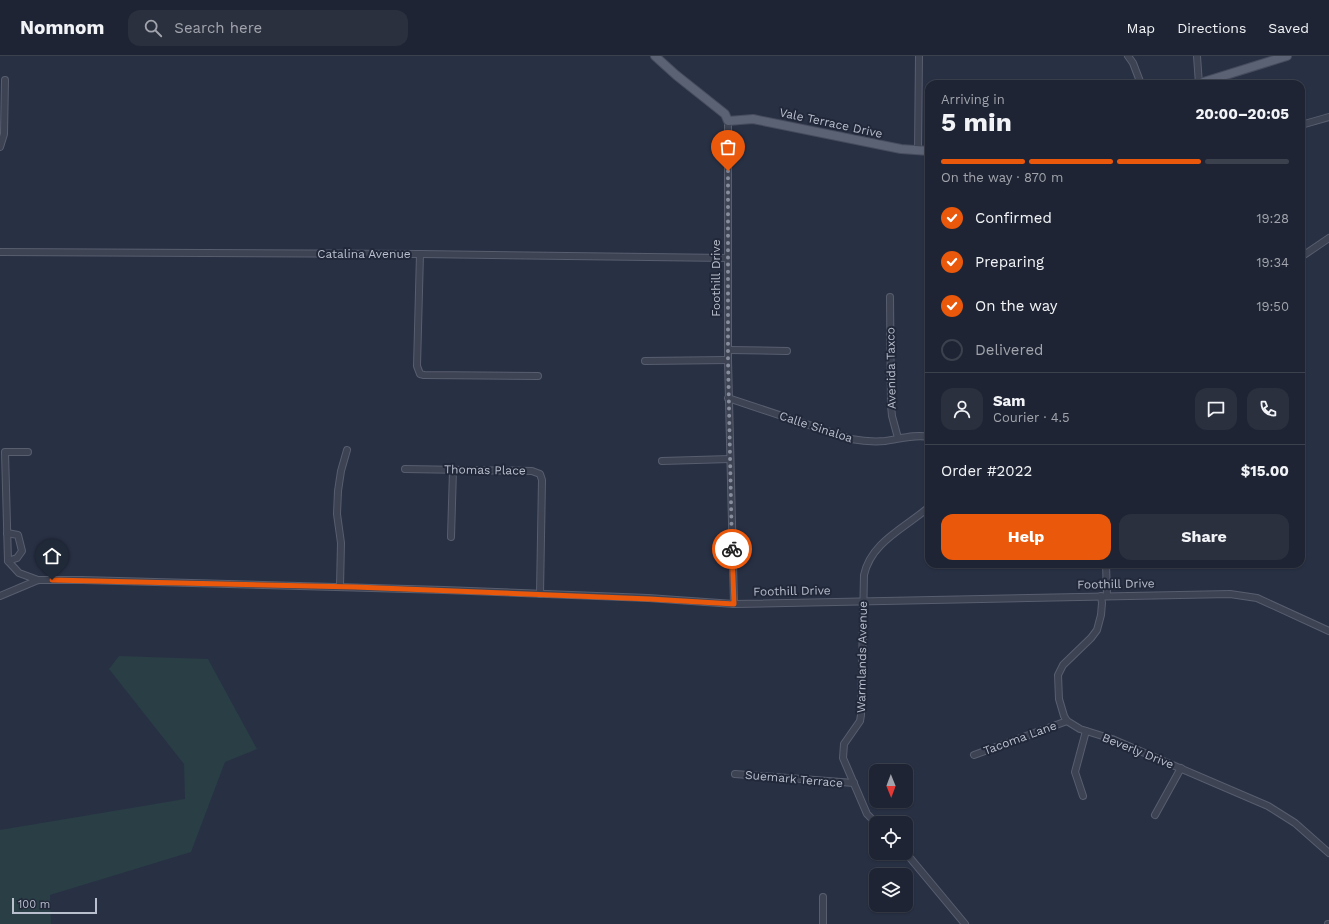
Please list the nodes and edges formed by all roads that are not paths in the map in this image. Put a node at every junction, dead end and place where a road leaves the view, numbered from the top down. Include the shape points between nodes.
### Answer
1 (654, 56) edge
2 (919, 56) edge
3 (1128, 56) edge
4 (1197, 56) edge
5 (1286, 56) edge
6 (1265, 60) edge
7 (5, 80) dead end
8 (1139, 80) edge
9 (1198, 80) edge
10 (1209, 80) edge
11 (1329, 117) edge
12 (728, 121) junction
13 (1305, 124) edge
14 (0, 147) edge
15 (918, 151) junction
16 (925, 151) edge
17 (1329, 238) edge
18 (0, 245) edge
19 (0, 252) edge
20 (420, 254) junction
21 (1305, 254) edge
22 (728, 258) junction
23 (890, 297) dead end
24 (728, 350) junction
25 (787, 352) dead end
26 (728, 360) junction
27 (645, 361) dead end
28 (538, 376) dead end
29 (728, 398) junction
30 (925, 437) edge
31 (898, 438) junction
32 (347, 450) dead end
33 (28, 452) dead end
34 (730, 459) junction
35 (662, 460) dead end
36 (405, 469) dead end
37 (453, 470) junction
38 (925, 511) edge
39 (7, 533) junction
40 (451, 537) dead end
41 (8, 561) junction
42 (1106, 568) edge
43 (38, 580) junction
44 (340, 586) junction
45 (540, 594) junction
46 (0, 596) edge
47 (1104, 596) junction
48 (864, 602) junction
49 (734, 604) junction
50 (1329, 630) edge
51 (1067, 721) junction
52 (1086, 731) junction
53 (974, 755) dead end
54 (1181, 768) junction
55 (735, 774) dead end
56 (854, 783) junction
57 (1083, 796) dead end
58 (1155, 814) dead end
59 (869, 816) edge
60 (1329, 853) edge
61 (912, 860) edge
62 (823, 897) dead end
63 (823, 924) edge
64 (965, 924) edge

1 - 12 main road via 725,114
2 - 15 street
3 - 8 street
4 - 9 street
5 - 6 main road
6 - 10 main road
7 - 14 street via 4,134
11 - 13 street
12 - 15 main road, Vale Terrace Drive via 753,119
12 - 22 street, Foothill Drive
15 - 16 main road, Vale Terrace Drive
17 - 21 street
18 - 19 street
19 - 20 street, Catalina Avenue
20 - 22 street, Catalina Avenue
20 - 28 street via 417,366 420,374
22 - 24 street, Foothill Drive
23 - 31 street, Avenida Taxco via 891,405
24 - 25 street
24 - 26 street, Foothill Drive
26 - 27 street
26 - 29 street, Foothill Drive
29 - 31 street, Calle Sinaloa via 851,439 883,441
29 - 34 street, Foothill Drive
30 - 31 street, Calle Sinaloa
32 - 44 street via 338,491
33 - 39 street via 5,452
34 - 35 street
34 - 49 street, Foothill Drive
36 - 37 street, Thomas Place
37 - 40 street
37 - 45 street, Thomas Place via 532,471 540,474
38 - 48 street, Warmlands Avenue via 899,528 871,556 865,566
39 - 41 street
39 - 41 street via 18,535 22,551 17,558
41 - 43 street via 19,573
42 - 47 street
43 - 44 street
43 - 46 street
44 - 45 street
45 - 49 street
47 - 48 street, Foothill Drive
47 - 50 street, Foothill Drive via 1230,594 1256,598
47 - 51 street via 1097,630 1063,665 1058,675 1058,699
48 - 49 street, Foothill Drive
48 - 56 street, Warmlands Avenue via 862,714 844,744 843,758
51 - 52 street, Beverly Drive
51 - 53 street, Tacoma Lane
52 - 54 street, Beverly Drive
52 - 57 street via 1075,772
54 - 58 street
54 - 60 street, Beverly Drive via 1268,806 1295,823
55 - 56 street, Suemark Terrace
56 - 59 street, Warmlands Avenue
61 - 64 street
62 - 63 street

